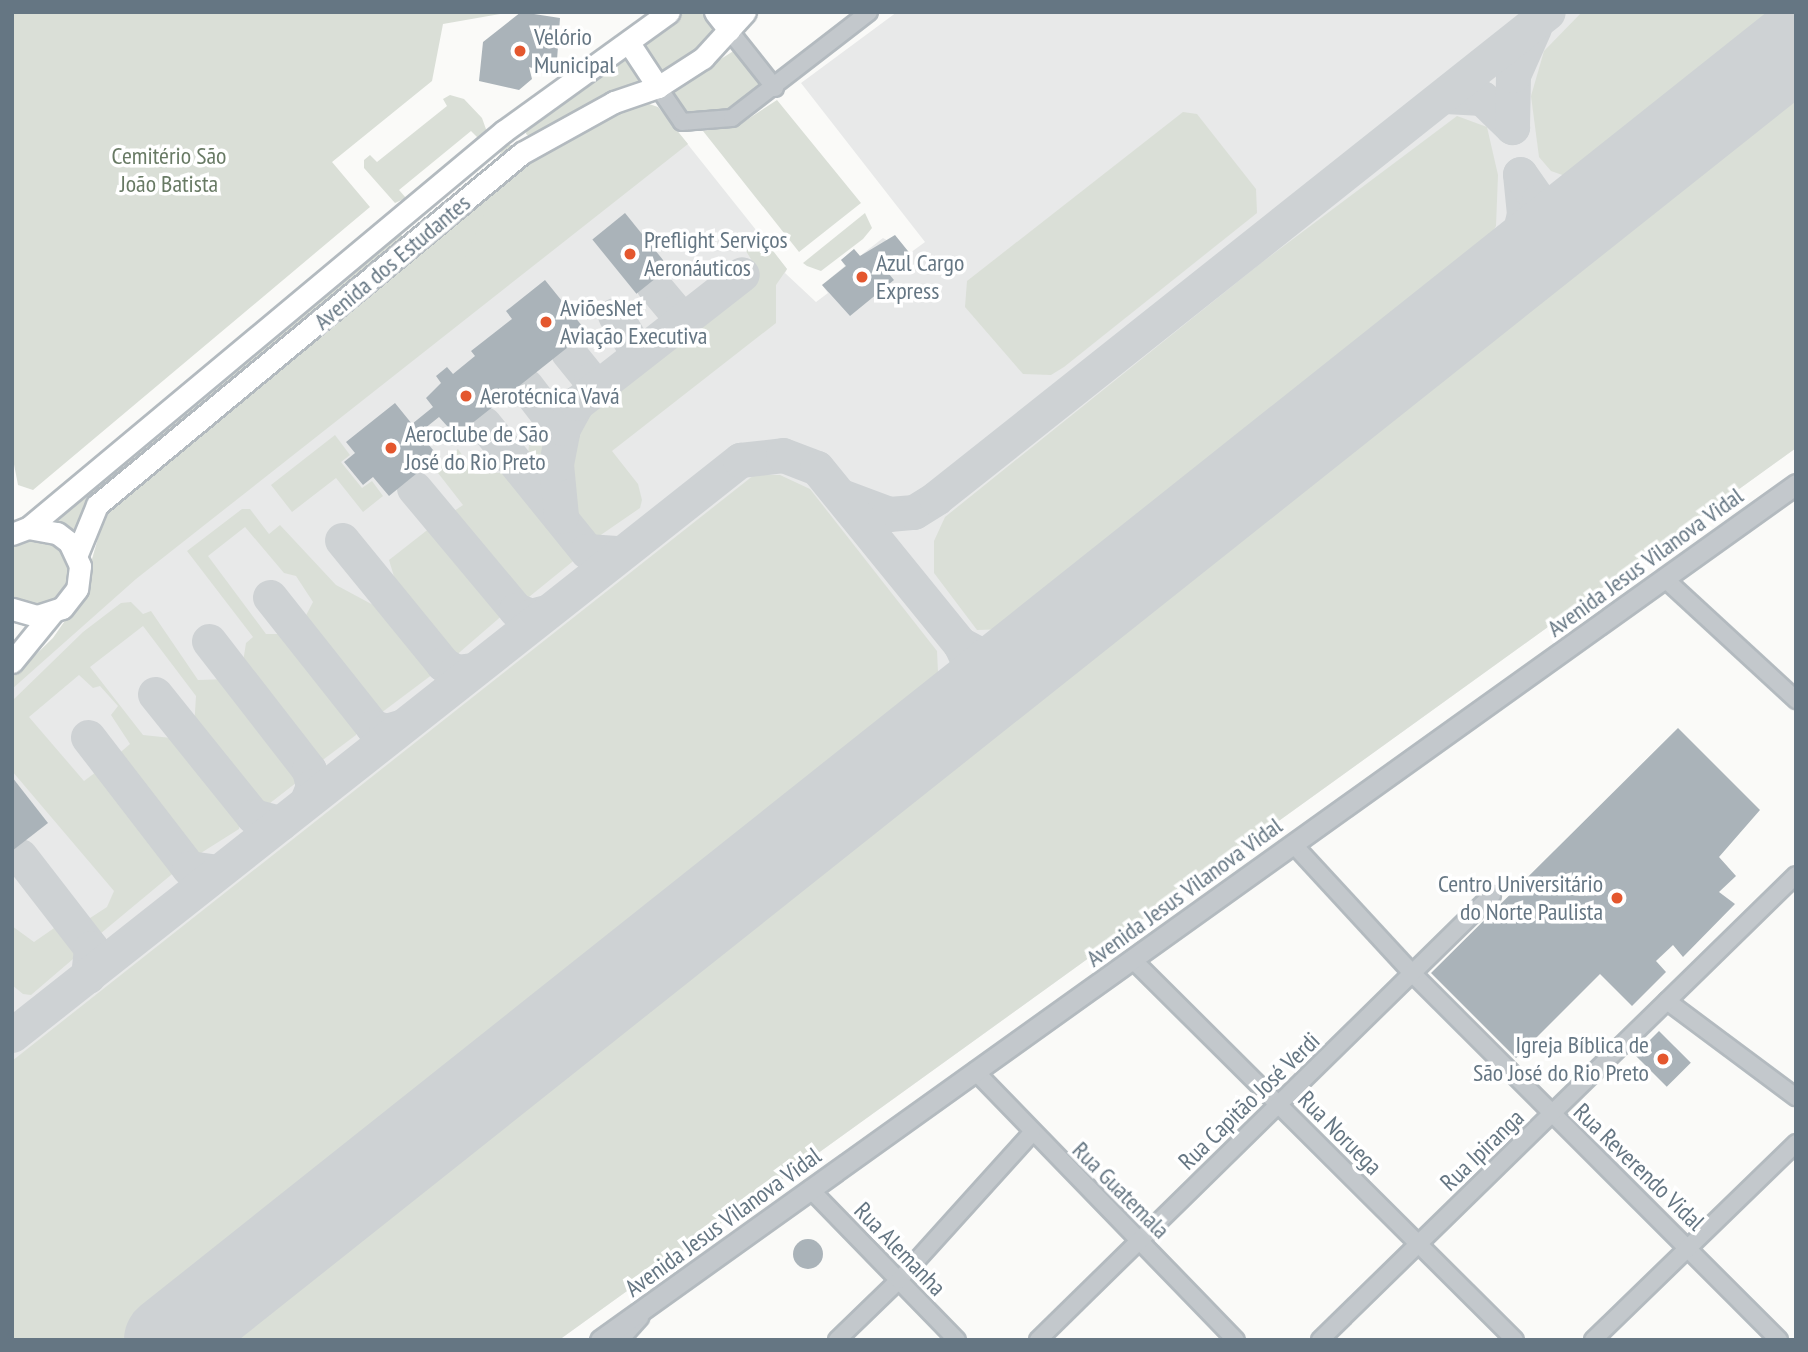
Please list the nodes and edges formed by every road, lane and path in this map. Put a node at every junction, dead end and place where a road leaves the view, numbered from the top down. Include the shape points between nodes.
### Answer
1 (669, 12) edge
2 (715, 12) edge
3 (745, 12) edge
4 (869, 12) edge
5 (729, 30) junction
6 (629, 43) junction
7 (658, 87) junction
8 (775, 88) junction
9 (504, 131) junction
10 (522, 153) junction
11 (399, 216) junction
12 (418, 241) junction
13 (1796, 484) edge
14 (19, 526) edge
15 (77, 554) junction
16 (1664, 578) junction
17 (12, 609) edge
18 (52, 614) junction
19 (12, 662) edge
20 (1795, 698) edge
21 (1293, 844) junction
22 (1796, 875) edge
23 (1492, 895) dead end
24 (1132, 959) junction
25 (1412, 973) junction
26 (1667, 1001) junction
27 (975, 1071) junction
28 (1796, 1097) edge
29 (1278, 1104) junction
30 (1552, 1114) junction
31 (1032, 1133) junction
32 (1796, 1143) edge
33 (810, 1189) junction
34 (1140, 1240) junction
35 (1418, 1244) junction
36 (1689, 1247) junction
37 (899, 1280) junction
38 (660, 1297) junction
39 (600, 1340) edge
40 (620, 1340) edge
41 (837, 1340) edge
42 (957, 1340) edge
43 (1038, 1340) edge
44 (1236, 1340) edge
45 (1320, 1340) edge
46 (1515, 1340) edge
47 (1593, 1340) edge
48 (1779, 1340) edge

1 - 6 main road, Avenida dos Estudantes
2 - 5 main road
3 - 5 main road, Avenida dos Estudantes
4 - 8 street
5 - 7 main road, Avenida dos Estudantes via 703,58
5 - 8 street
6 - 7 main road
6 - 9 main road, Avenida dos Estudantes
7 - 8 street via 682,121 703,123 740,115
7 - 10 main road, Avenida dos Estudantes via 614,102
9 - 10 main road
9 - 11 main road, Avenida dos Estudantes
10 - 12 main road, Avenida dos Estudantes
11 - 12 main road
11 - 14 main road, Avenida dos Estudantes
12 - 15 main road, Avenida dos Estudantes via 97,505
13 - 16 street, Avenida Jesus Vilanova Vidal
14 - 15 main road via 57,533
15 - 18 main road via 77,589
16 - 20 street
16 - 21 street, Avenida Jesus Vilanova Vidal
17 - 18 main road via 37,617
18 - 19 main road
21 - 24 street, Avenida Jesus Vilanova Vidal
21 - 25 street, Rua Reverendo Vidal
22 - 26 street, Rua Ipiranga
23 - 25 street, Rua Capitão José Verdi
24 - 27 street, Avenida Jesus Vilanova Vidal
24 - 29 street, Rua Noruega
25 - 29 street, Rua Capitão José Verdi
25 - 30 street, Rua Reverendo Vidal
26 - 28 street
26 - 30 street, Rua Ipiranga
27 - 31 street, Rua Guatemala
27 - 33 street, Avenida Jesus Vilanova Vidal
29 - 34 street, Rua Capitão José Verdi
29 - 35 street, Rua Noruega
30 - 35 street, Rua Ipiranga
30 - 36 street, Rua Reverendo Vidal
31 - 34 street, Rua Guatemala
31 - 37 street
32 - 36 street
33 - 37 street, Rua Alemanha
33 - 38 street, Avenida Jesus Vilanova Vidal
34 - 43 street, Rua Capitão José Verdi
34 - 44 street, Rua Guatemala
35 - 45 street, Rua Ipiranga
35 - 46 street, Rua Noruega
36 - 47 street
36 - 48 street, Rua Reverendo Vidal
37 - 41 street
37 - 42 street, Rua Alemanha
38 - 39 street, Avenida Jesus Vilanova Vidal
38 - 40 street

